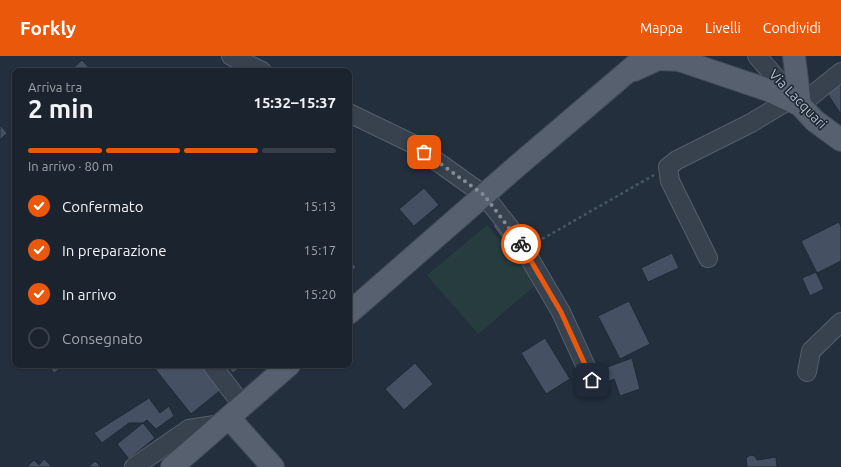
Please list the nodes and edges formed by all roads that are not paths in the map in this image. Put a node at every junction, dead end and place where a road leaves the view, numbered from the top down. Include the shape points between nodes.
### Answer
1 (231, 56) edge
2 (646, 56) edge
3 (757, 56) edge
4 (794, 56) edge
5 (631, 65) edge
6 (256, 68) edge
7 (841, 72) edge
8 (794, 102) junction
9 (352, 114) edge
10 (841, 140) edge
11 (484, 195) junction
12 (708, 258) dead end
13 (352, 310) edge
14 (841, 322) edge
15 (213, 368) edge
16 (286, 368) edge
17 (807, 372) dead end
18 (592, 380) dead end
19 (231, 416) junction
20 (134, 467) edge
21 (172, 467) edge
22 (273, 467) edge

1 - 6 street
2 - 5 main road
3 - 8 street, Via Lacquari
4 - 8 main road
5 - 8 main road via 658,59 679,60 768,90
5 - 11 main road
7 - 8 street
8 - 10 main road, Via Lacquari
8 - 12 street via 677,160 668,167 670,181
9 - 11 street via 411,143
11 - 13 main road
11 - 18 street via 517,237 561,312
14 - 17 street via 811,352
15 - 19 street
16 - 19 main road
19 - 20 street via 189,429
19 - 21 main road
19 - 22 main road

